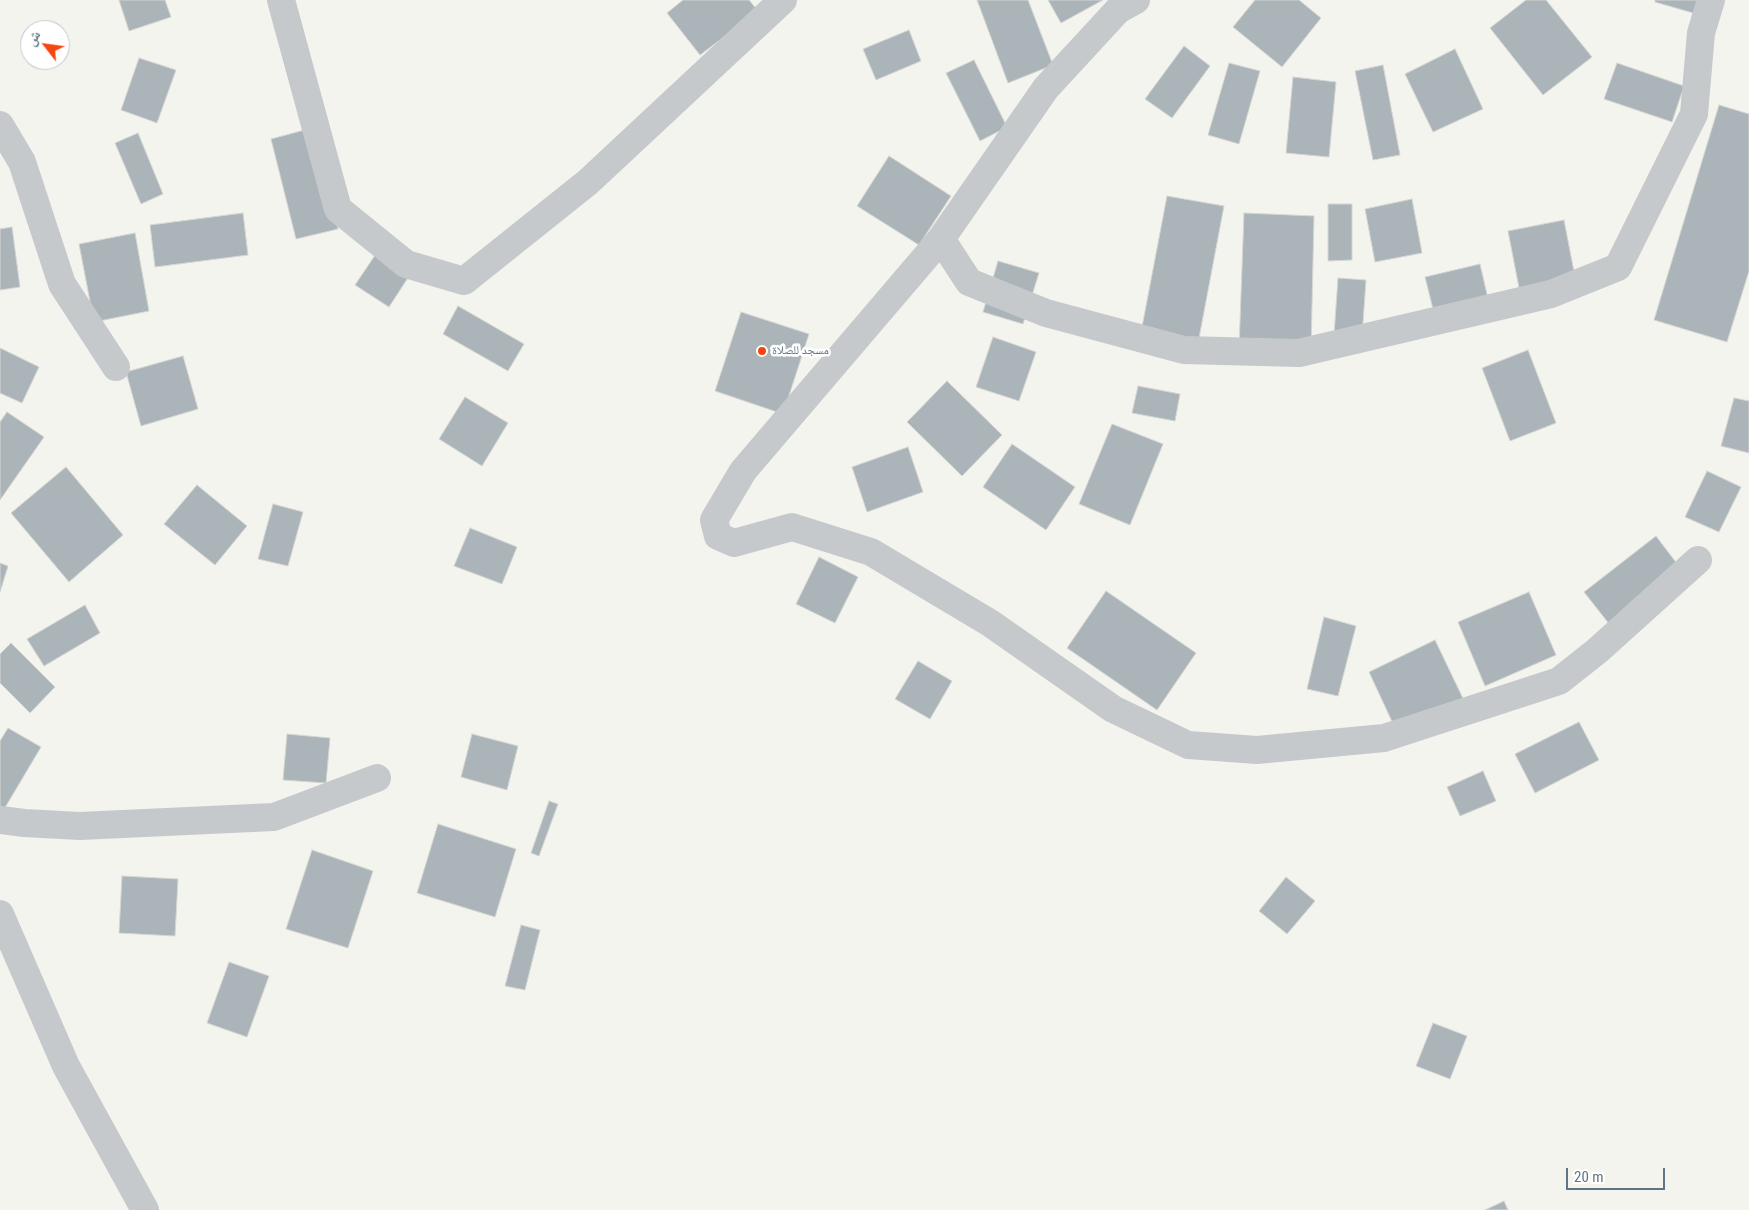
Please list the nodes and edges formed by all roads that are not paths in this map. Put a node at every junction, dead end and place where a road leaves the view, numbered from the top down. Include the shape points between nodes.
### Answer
1 (281, 0) edge
2 (784, 0) edge
3 (1136, 0) edge
4 (1711, 0) edge
5 (0, 125) edge
6 (941, 239) junction
7 (116, 368) dead end
8 (1698, 560) dead end
9 (377, 778) dead end
10 (0, 820) edge
11 (0, 914) edge
12 (145, 1210) edge

1 - 2 street via 338,209 406,264 464,281 588,182
3 - 6 street via 1118,10 1046,88
4 - 6 street via 1701,33 1694,114 1618,267 1551,294 1299,353 1184,350 1046,313 969,282
5 - 7 street via 22,162 62,284
6 - 8 street via 743,471 714,520 718,536 734,543 792,527 871,552 990,623 1113,709 1188,745 1258,750 1384,738 1559,681
9 - 10 street via 274,817 80,826
11 - 12 street via 66,1066

